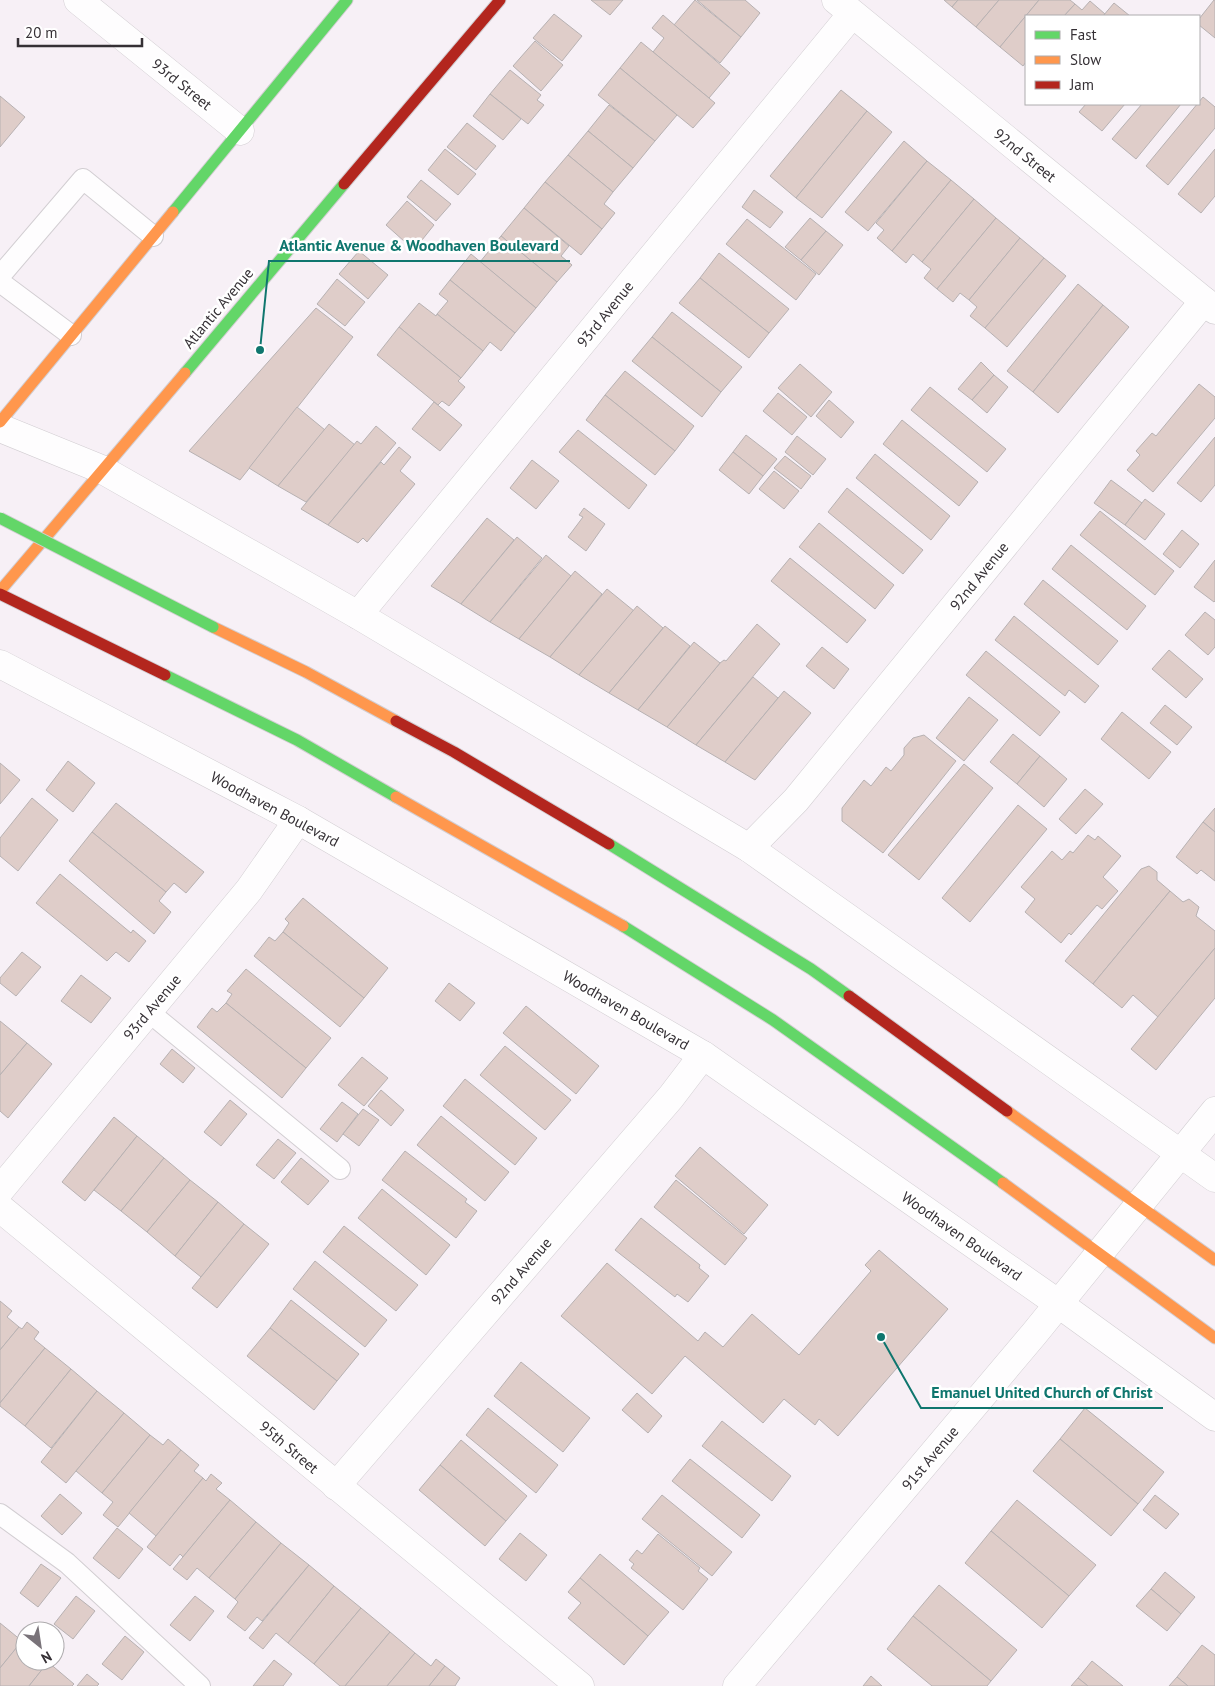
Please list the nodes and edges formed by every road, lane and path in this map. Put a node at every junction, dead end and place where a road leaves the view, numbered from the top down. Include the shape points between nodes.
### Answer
1 (78, 0) edge
2 (347, 0) edge
3 (500, 0) edge
4 (844, 7) edge
5 (240, 131) junction
6 (153, 236) junction
7 (0, 276) edge
8 (0, 282) edge
9 (1210, 306) edge
10 (71, 335) junction
11 (0, 422) edge
12 (0, 428) edge
13 (101, 469) junction
14 (0, 518) edge
15 (0, 590) edge
16 (0, 594) edge
17 (358, 615) junction
18 (0, 664) edge
19 (298, 820) junction
20 (749, 848) junction
21 (149, 1012) junction
22 (703, 1055) junction
23 (1215, 1111) edge
24 (1180, 1153) junction
25 (340, 1170) dead end
26 (1215, 1178) edge
27 (0, 1190) edge
28 (1140, 1204) junction
29 (0, 1208) edge
30 (1100, 1253) junction
31 (1215, 1260) edge
32 (1059, 1304) junction
33 (1215, 1338) edge
34 (1215, 1417) edge
35 (336, 1486) junction
36 (0, 1514) edge
37 (200, 1686) edge
38 (580, 1686) edge
39 (737, 1686) edge

1 - 5 street, 93rd Street
2 - 5 main road
3 - 13 main road, Atlantic Avenue
4 - 9 street, 92nd Street
4 - 17 street, 93rd Avenue
5 - 6 main road
6 - 7 lane via 83,179
6 - 10 main road
8 - 10 lane
9 - 20 street, 92nd Avenue via 796,800
10 - 11 main road
12 - 13 street
13 - 15 main road, Atlantic Avenue
13 - 17 street
14 - 28 main road, bridge via 306,672 454,752 678,885 810,970
16 - 30 main road via 297,740 650,942 773,1020
17 - 20 street
18 - 19 street, Woodhaven Boulevard
19 - 21 street, 93rd Avenue via 250,890
19 - 22 street, Woodhaven Boulevard
20 - 24 street
21 - 25 lane
21 - 27 street, 93rd Avenue
22 - 32 street, Woodhaven Boulevard
22 - 35 street, 92nd Avenue via 671,1097
23 - 24 street, 91st Avenue
24 - 26 street
24 - 28 street, 91st Avenue
28 - 30 street, 91st Avenue
28 - 31 main road
29 - 35 street, 95th Street
30 - 32 street, 91st Avenue
30 - 33 main road
32 - 34 street, Woodhaven Boulevard
32 - 39 street, 91st Avenue
35 - 38 street, 95th Street
36 - 37 lane via 67,1563

